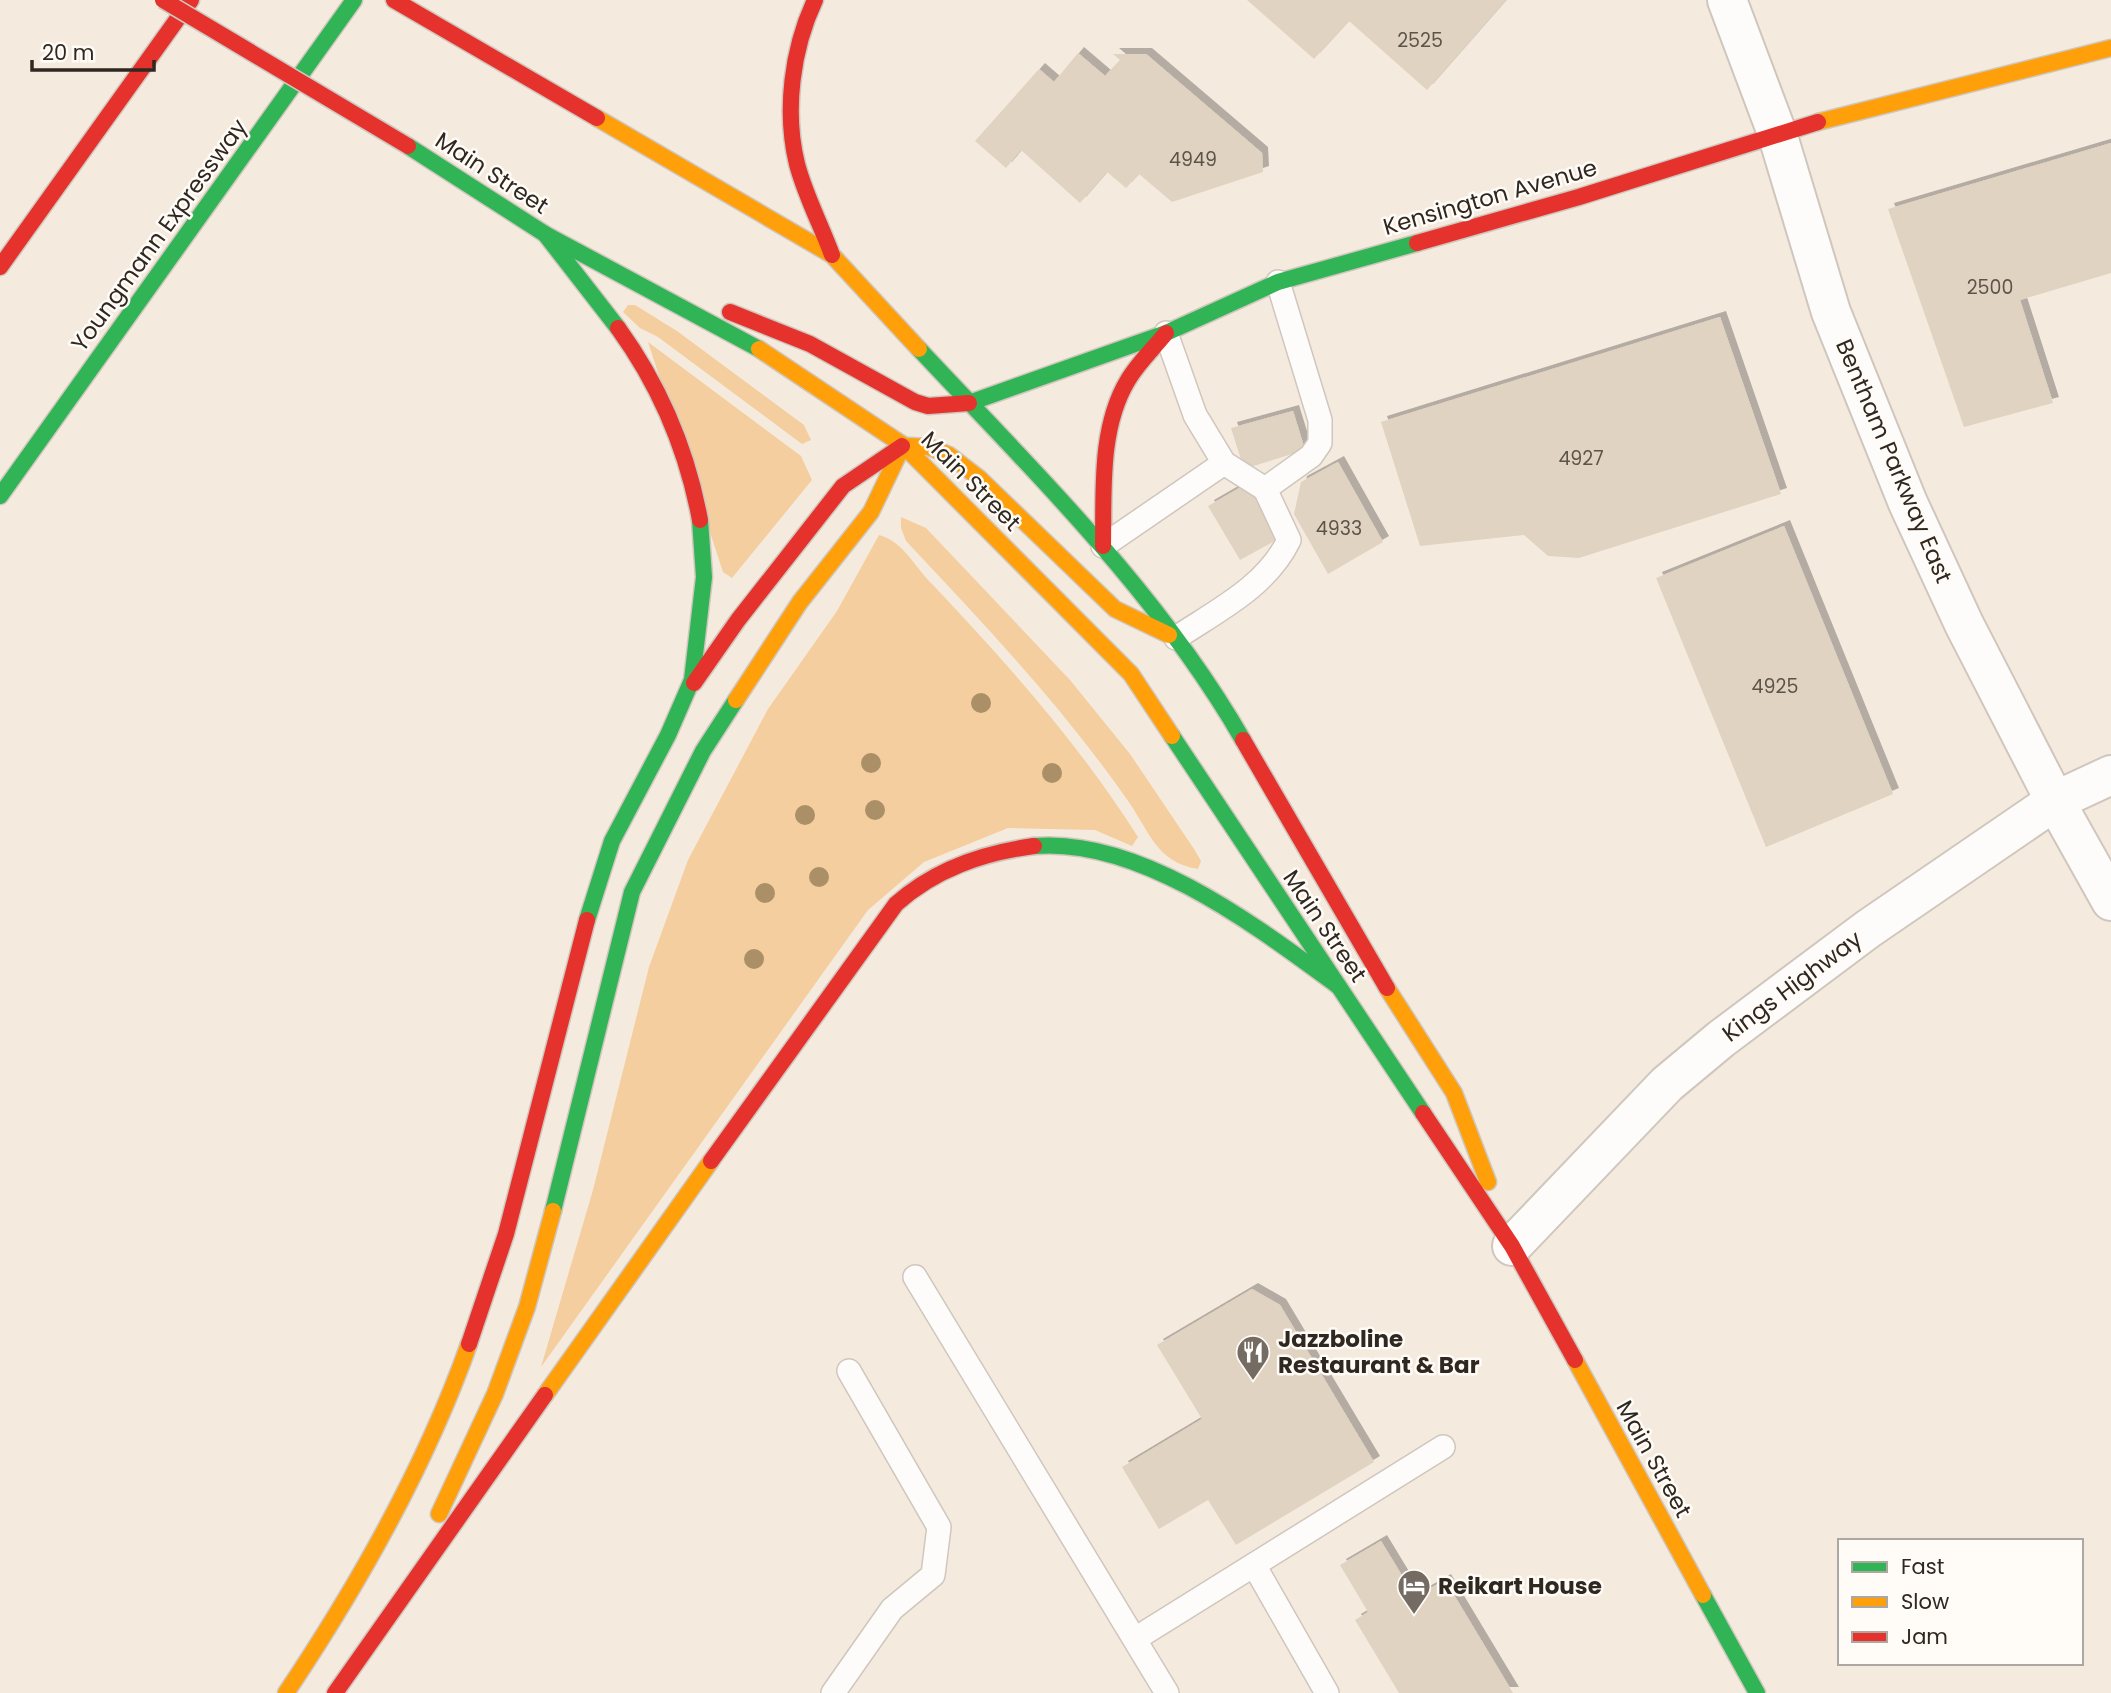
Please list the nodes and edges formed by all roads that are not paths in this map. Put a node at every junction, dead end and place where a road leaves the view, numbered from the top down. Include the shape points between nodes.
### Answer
1 (163, 0) edge
2 (191, 0) edge
3 (394, 0) edge
4 (815, 0) edge
5 (1727, 0) edge
6 (354, 1) edge
7 (2111, 48) edge
8 (1777, 133) junction
9 (545, 234) junction
10 (832, 255) junction
11 (0, 267) edge
12 (618, 273) junction
13 (1278, 282) junction
14 (1166, 334) junction
15 (969, 403) junction
16 (903, 445) junction
17 (1224, 463) junction
18 (1265, 489) junction
19 (0, 496) edge
20 (1103, 546) junction
21 (1176, 638) junction
22 (690, 688) junction
23 (2111, 775) edge
24 (2055, 801) junction
25 (2111, 901) edge
26 (1338, 986) junction
27 (1513, 1246) junction
28 (915, 1277) dead end
29 (849, 1371) dead end
30 (1443, 1447) dead end
31 (1254, 1565) junction
32 (377, 1634) junction
33 (1135, 1639) junction
34 (286, 1693) edge
35 (335, 1693) edge
36 (833, 1693) edge
37 (1167, 1693) edge
38 (1327, 1693) edge
39 (1757, 1693) edge

1 - 9 main road, Main Street, bridge
2 - 11 main road
3 - 10 main road, Main Street
4 - 10 main road via 806,16 793,76 795,155
5 - 8 street, Bentham Parkway East
6 - 19 main road, Youngmann Expressway
7 - 8 main road, Kensington Avenue
8 - 13 main road, Kensington Avenue via 1579,197
8 - 24 street, Bentham Parkway East via 1831,312 1908,503
9 - 12 main road, Main Street
9 - 22 main road via 622,331 675,426 697,495 705,562
10 - 15 main road, Main Street
12 - 15 main road via 810,344 928,406
12 - 16 main road, Main Street via 754,346
13 - 14 main road, Kensington Avenue
13 - 18 lane via 1320,420 1320,443 1311,456
14 - 15 main road, Kensington Avenue
14 - 17 lane via 1195,415
14 - 20 main road via 1126,384 1113,421 1104,472
15 - 16 main road, Kensington Avenue
15 - 20 main road, Main Street
16 - 21 main road via 929,447 949,455 979,478 1115,609
16 - 22 main road, Kensington Avenue via 843,486
16 - 26 main road, Main Street via 1131,674
16 - 32 main road via 871,512 800,602 703,751 632,892 527,1307 495,1394 453,1486
17 - 18 lane
17 - 20 lane
18 - 21 lane via 1289,540 1282,556 1258,584
20 - 21 main road, Main Street
21 - 27 main road, Main Street via 1238,731 1396,1004 1454,1093
22 - 34 main road via 606,858 571,971 505,1235 469,1348 367,1566
23 - 24 street, Kings Highway
24 - 25 street, Bentham Parkway East
24 - 27 street, Kings Highway via 1868,929 1721,1039 1667,1084
26 - 27 main road, Main Street
26 - 32 main road via 1261,929 1199,895 1135,865 1077,846 1024,846 971,859 931,876 884,915
27 - 39 main road, Main Street
28 - 33 lane
29 - 36 lane via 939,1527 933,1575 892,1609
30 - 31 lane
31 - 33 lane
31 - 38 lane
32 - 35 main road
33 - 37 lane

